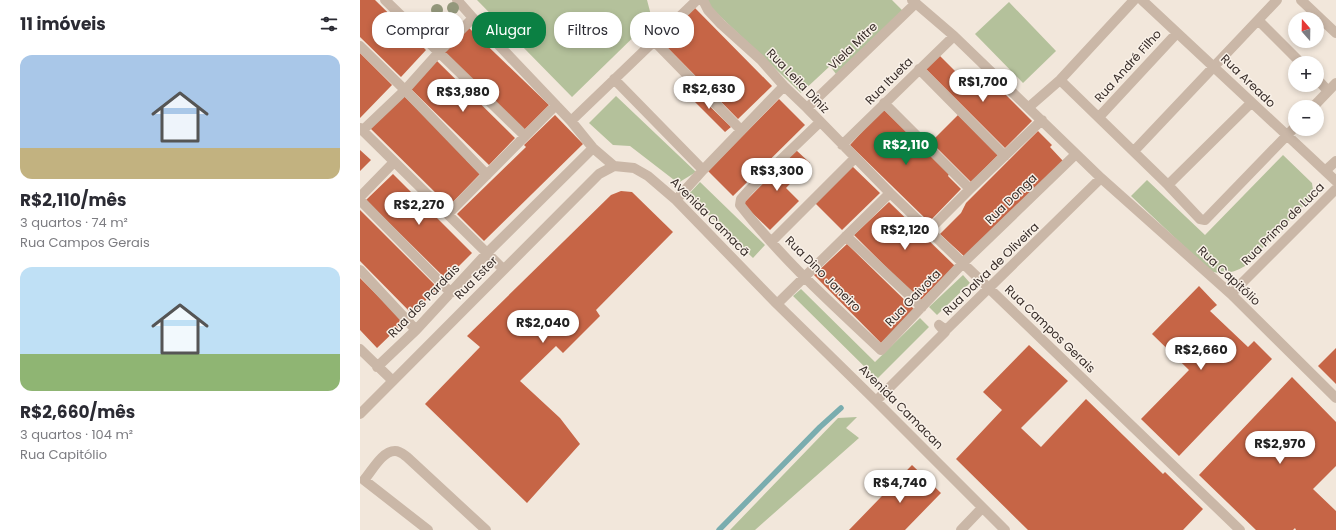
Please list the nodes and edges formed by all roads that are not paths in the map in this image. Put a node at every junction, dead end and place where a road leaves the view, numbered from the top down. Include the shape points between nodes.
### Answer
1 (385, 0) edge
2 (457, 0) edge
3 (697, 0) edge
4 (703, 0) edge
5 (1134, 0) edge
6 (1142, 0) edge
7 (1277, 0) edge
8 (1301, 0) edge
9 (914, 2) edge
10 (684, 12) edge
11 (472, 17) edge
12 (472, 19) edge
13 (1258, 20) junction
14 (1177, 33) junction
15 (1336, 33) edge
16 (954, 36) junction
17 (360, 46) edge
18 (502, 48) edge
19 (647, 48) edge
20 (661, 48) edge
21 (439, 52) junction
22 (1294, 56) edge
23 (1214, 66) junction
24 (919, 69) junction
25 (614, 79) junction
26 (1060, 80) junction
27 (1336, 83) edge
28 (784, 86) junction
29 (1324, 87) edge
30 (405, 90) junction
31 (1328, 91) junction
32 (1320, 100) edge
33 (1251, 103) junction
34 (884, 104) junction
35 (556, 105) junction
36 (1029, 107) junction
37 (807, 108) junction
38 (1099, 117) junction
39 (571, 120) junction
40 (1042, 120) junction
41 (820, 122) junction
42 (362, 129) edge
43 (741, 130) junction
44 (1287, 135) junction
45 (525, 136) junction
46 (842, 145) junction
47 (593, 148) junction
48 (1134, 151) junction
49 (1076, 154) junction
50 (1004, 156) junction
51 (855, 158) junction
52 (1336, 161) edge
53 (394, 162) junction
54 (614, 166) junction
55 (703, 170) junction
56 (1325, 171) junction
57 (486, 175) junction
58 (1101, 178) junction
59 (1336, 181) edge
60 (1168, 185) junction
61 (970, 189) junction
62 (1336, 189) edge
63 (890, 193) junction
64 (360, 198) edge
65 (676, 200) junction
66 (448, 214) junction
67 (929, 230) junction
68 (846, 236) junction
69 (772, 242) junction
70 (487, 253) junction
71 (963, 263) junction
72 (503, 269) junction
73 (360, 270) edge
74 (804, 277) junction
75 (990, 289) junction
76 (451, 293) junction
77 (1231, 294) junction
78 (777, 304) junction
79 (922, 307) junction
80 (416, 330) junction
81 (360, 349) edge
82 (881, 350) joint
83 (377, 367) junction
84 (393, 380) junction
85 (1336, 398) edge
86 (876, 401) junction
87 (360, 414) edge
88 (982, 508) junction
89 (428, 530) edge
90 (486, 530) edge
91 (961, 530) edge
92 (1005, 530) edge
93 (1240, 530) edge

1 - 21 street
2 - 11 street
3 - 10 street
4 - 28 street, Rua Leila Diniz via 721,24 761,60
5 - 26 street
6 - 14 street, Rua Areado
7 - 13 street
8 - 15 street
9 - 16 street, Rua Capitólio
9 - 37 street, Viela Mitre
12 - 21 street
13 - 22 street
13 - 23 street
14 - 23 street, Rua Areado
14 - 38 street, Rua André Filho
16 - 24 street, Rua Itueta
16 - 36 street, Rua Capitólio
17 - 30 street
18 - 35 street
19 - 25 street
20 - 43 street
21 - 30 street
21 - 45 street
23 - 33 street, Rua Areado
23 - 48 street
24 - 34 street, Rua Itueta
24 - 50 street
25 - 39 street
25 - 55 street
26 - 36 street
26 - 38 street
27 - 31 street
28 - 37 street, Rua Leila Diniz
28 - 43 street
29 - 31 street
30 - 42 street
30 - 57 street
31 - 32 street
33 - 44 street, Rua Areado
33 - 60 street
34 - 46 street, Rua Itueta
34 - 61 street
35 - 39 street
35 - 45 street
36 - 40 street, Rua Capitólio
37 - 41 street, Rua Leila Diniz
38 - 48 street
39 - 47 street
40 - 49 street, Rua Capitólio
40 - 50 street
41 - 46 street, Rua Leila Diniz
41 - 69 street, Rua Dino Janeiro via 741,199 740,205
42 - 53 street
43 - 55 street
44 - 56 street, Rua Areado
44 - 60 street via 1205,220 1200,219
45 - 57 street
46 - 51 street, Rua Campos Gerais
47 - 54 street
47 - 70 street, Rua dos Pardais
48 - 60 street
49 - 58 street, Rua Capitólio
49 - 71 street, Rua Donga
50 - 61 street
51 - 63 street, Rua Campos Gerais
51 - 69 street
52 - 56 street
53 - 64 street
53 - 66 street
54 - 65 street, Avenida Camacã via 634,168 648,176
54 - 72 street, Rua Ester via 599,174
55 - 65 street
56 - 59 street, Rua Areado
57 - 66 street
58 - 75 street, Rua Dalva de Oliveira
58 - 77 street, Rua Capitólio
61 - 67 street
62 - 77 street, Rua Primo de Luca
63 - 67 street, Rua Campos Gerais
63 - 68 street
64 - 76 street
65 - 78 street, Avenida Camacã
66 - 70 street
67 - 71 street, Rua Campos Gerais
68 - 74 street
68 - 79 street
69 - 74 street, Rua Dino Janeiro
70 - 72 street
70 - 76 street, Rua dos Pardais
71 - 75 street, Rua Campos Gerais
71 - 79 street, Rua Gaivota
72 - 84 street, Rua Ester
73 - 80 street
74 - 78 street
74 - 82 street, Rua Dino Janeiro
75 - 86 street, Rua Dalva de Oliveira via 946,330 939,325 945,332
75 - 93 street, Rua Campos Gerais
76 - 80 street, Rua dos Pardais
77 - 85 street, Rua Capitólio
78 - 86 street, Avenida Camacan
79 - 82 street, Rua Gaivota
80 - 83 street, Rua dos Pardais
81 - 83 street
83 - 84 street
84 - 87 street, Rua Ester
86 - 88 street, Avenida Camacan
88 - 91 street
88 - 92 street, Avenida Camacan
89 - 90 street via 364,480 387,453 400,452 407,457

